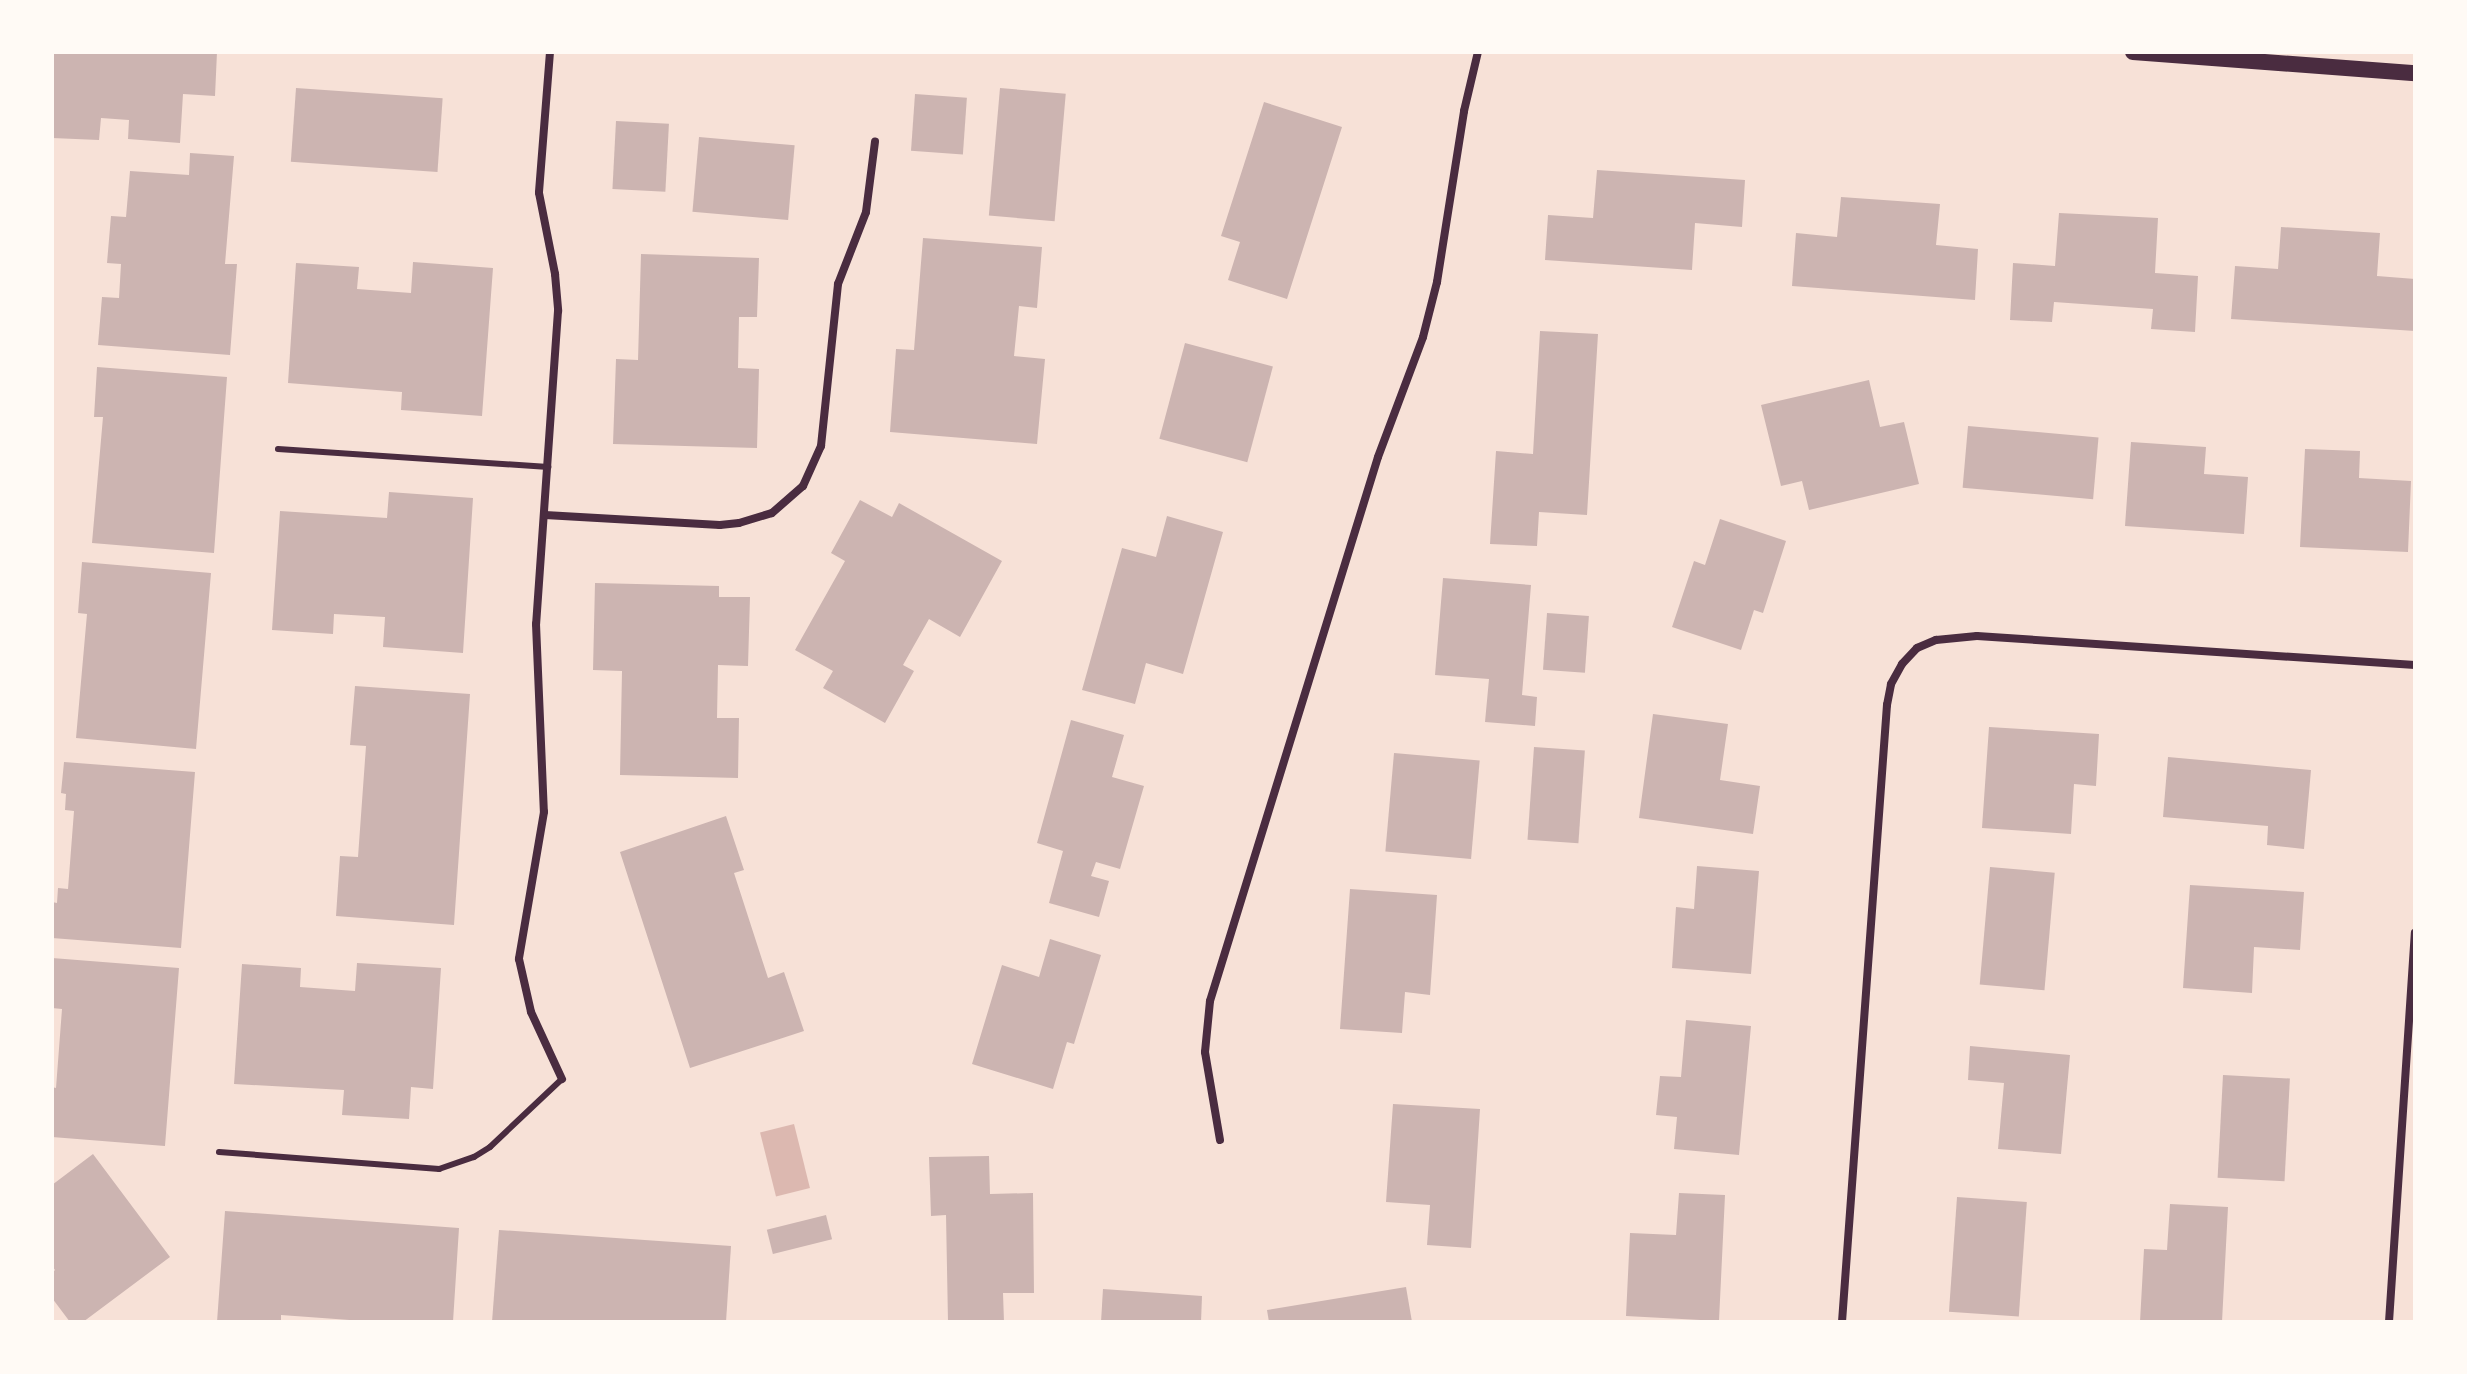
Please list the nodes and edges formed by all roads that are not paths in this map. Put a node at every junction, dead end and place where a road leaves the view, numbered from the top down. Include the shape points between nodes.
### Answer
1 (550, 52) edge
2 (1478, 52) edge
3 (2133, 52) edge
4 (2415, 73) edge
5 (875, 142) dead end
6 (278, 449) dead end
7 (548, 467) junction
8 (545, 515) junction
9 (2415, 665) edge
10 (2415, 933) edge
11 (562, 1079) joint
12 (1220, 1140) dead end
13 (219, 1152) dead end
14 (1842, 1322) edge
15 (2389, 1322) edge

1 - 7 street via 539,193 558,311
2 - 12 street via 1423,337 1378,457 1210,1001 1205,1052
3 - 4 main road
5 - 8 street via 866,212 838,284 821,446 803,486 772,513 739,523
6 - 7 lane
7 - 8 street
8 - 11 street via 536,651 544,812 519,959 531,1012
9 - 14 street via 1977,636 1936,640 1917,648 1902,664 1887,705
10 - 15 street
11 - 13 lane via 490,1147 439,1169

